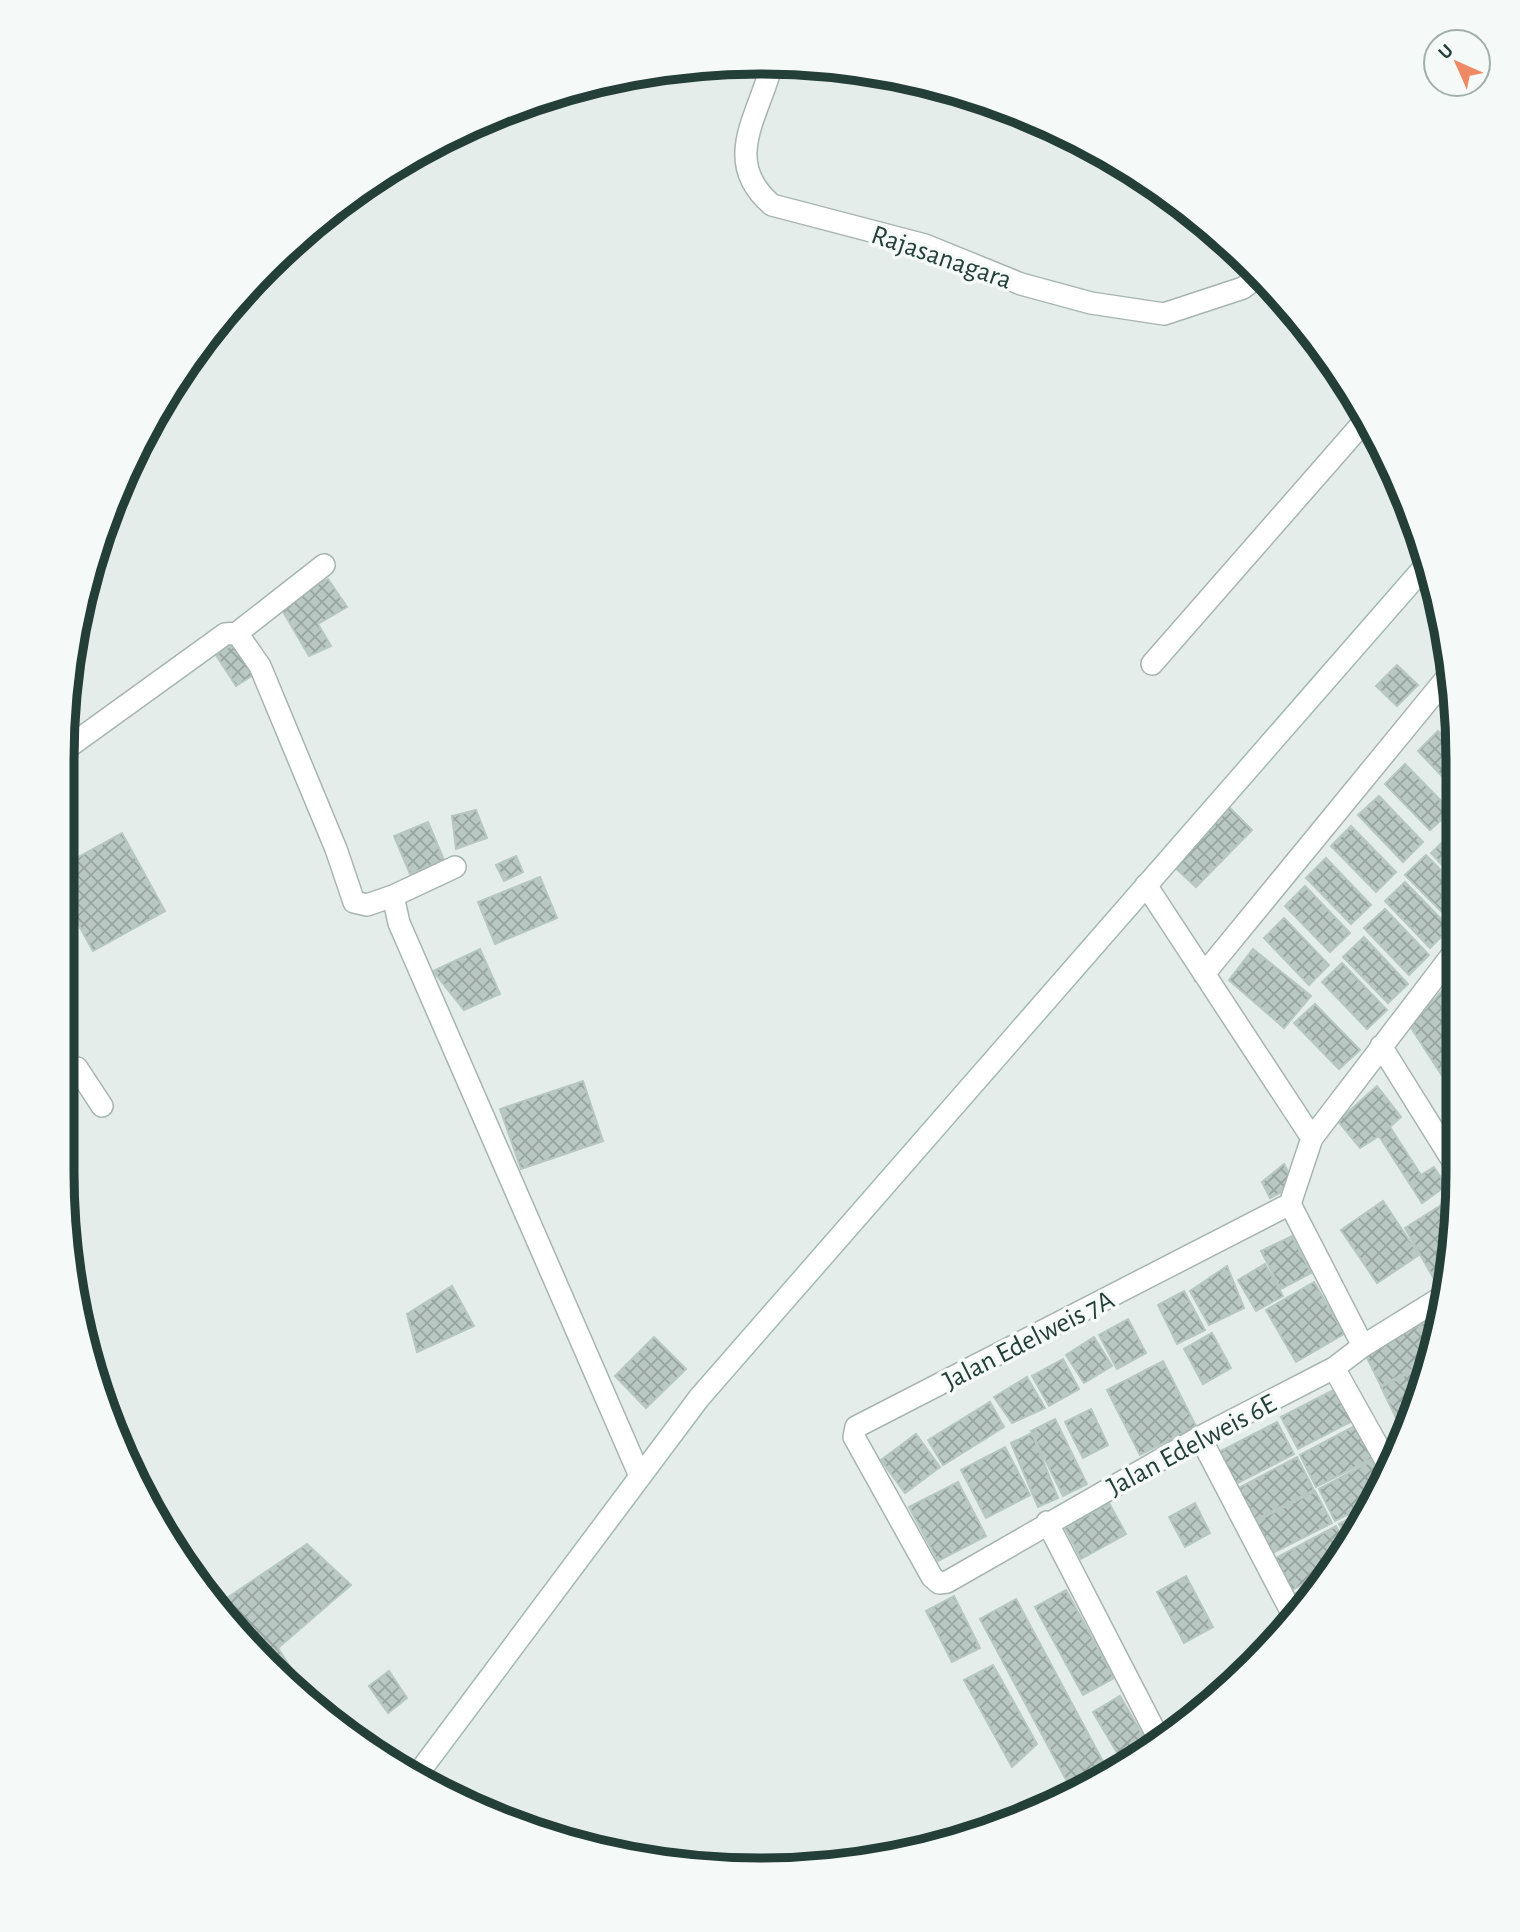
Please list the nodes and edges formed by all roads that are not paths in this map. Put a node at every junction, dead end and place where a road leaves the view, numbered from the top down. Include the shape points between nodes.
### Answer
1 (769, 74) edge
2 (1251, 282) edge
3 (1360, 426) edge
4 (324, 565) dead end
5 (1420, 572) edge
6 (237, 633) junction
7 (1152, 664) dead end
8 (1442, 683) edge
9 (74, 743) edge
10 (455, 867) dead end
11 (1146, 885) junction
12 (393, 896) junction
13 (1446, 962) edge
14 (1204, 974) junction
15 (1381, 1046) junction
16 (74, 1067) edge
17 (102, 1106) dead end
18 (1312, 1138) junction
19 (1446, 1150) edge
20 (1290, 1204) junction
21 (1434, 1302) edge
22 (1363, 1346) junction
23 (1334, 1368) junction
24 (1200, 1437) junction
25 (1384, 1458) edge
26 (639, 1476) junction
27 (1047, 1522) junction
28 (932, 1577) joint
29 (1290, 1609) edge
30 (1156, 1733) edge
31 (421, 1769) edge

1 - 2 street, Rajasanagara via 744,150 747,176 756,192 772,205 925,245 1021,284 1091,303 1164,314
3 - 7 street
4 - 6 street
5 - 11 street
6 - 9 street via 225,634
6 - 12 street via 260,666 354,902 368,905
8 - 14 street
10 - 12 street
11 - 14 street
11 - 26 street via 699,1398
12 - 26 street via 399,923
13 - 15 street
14 - 18 street
15 - 18 street
15 - 19 street
16 - 17 street
18 - 20 street
20 - 22 street
20 - 28 street, Jalan Edelweis 7A via 856,1427 854,1437
21 - 22 street, Jalan Edelweis 6E
22 - 23 street, Jalan Edelweis 6E
23 - 24 street, Jalan Edelweis 6E
23 - 25 street
24 - 27 street, Jalan Edelweis 6E
24 - 29 street
26 - 31 street
27 - 28 street, Jalan Edelweis 6E via 947,1582
27 - 30 street

